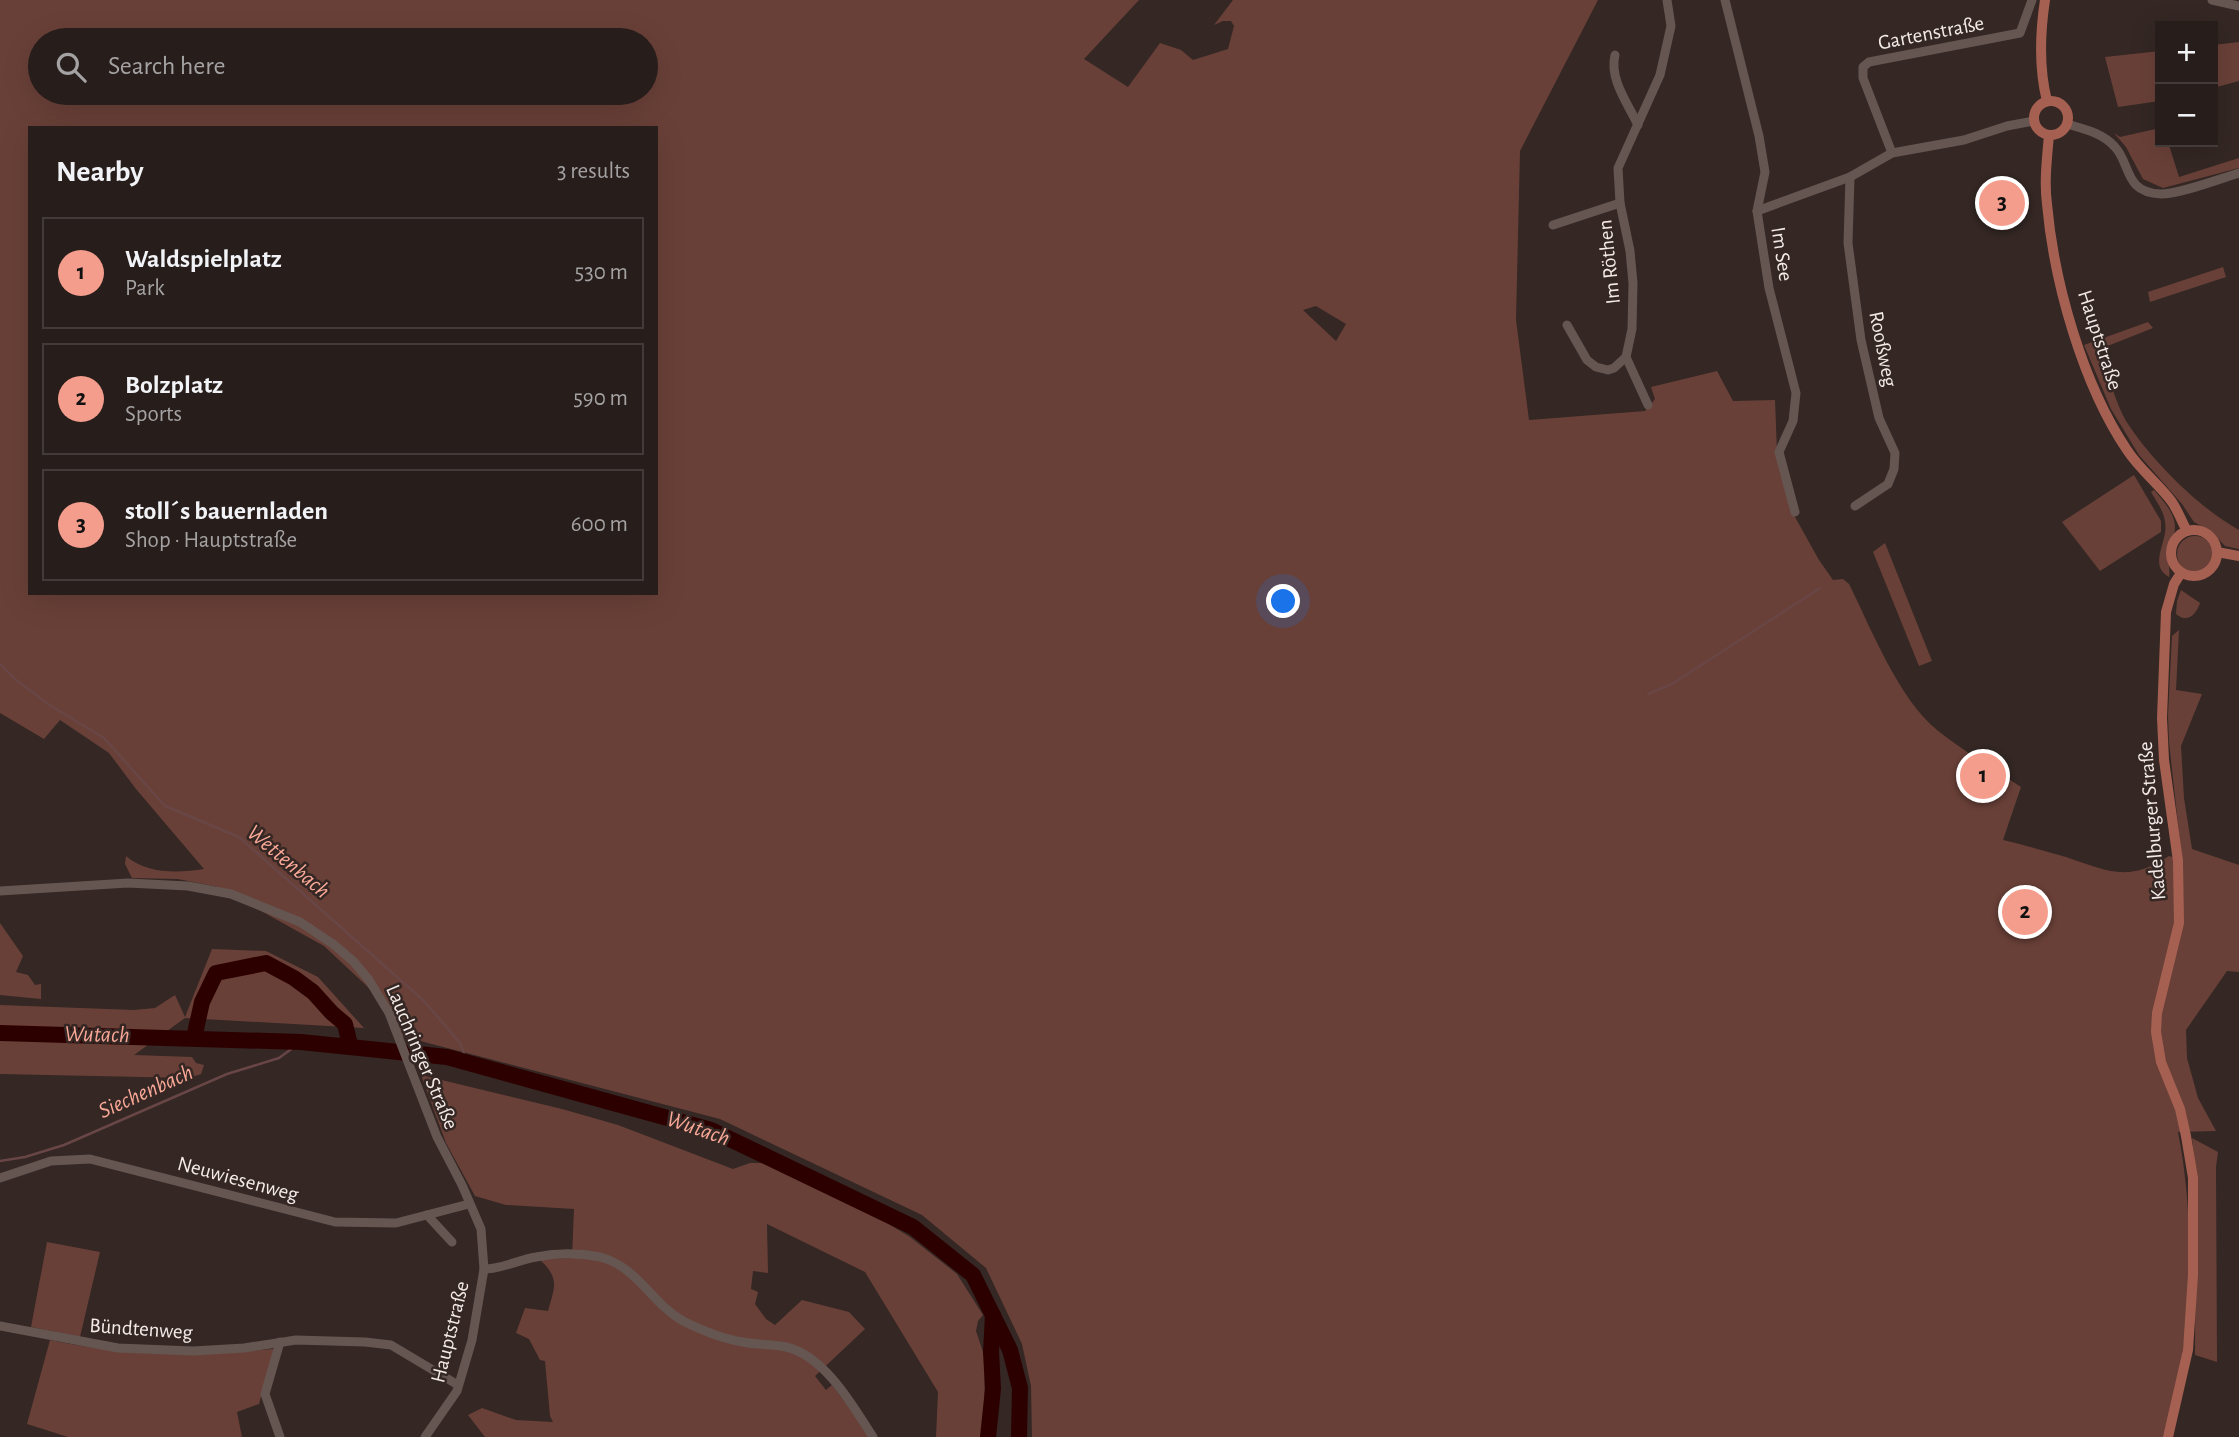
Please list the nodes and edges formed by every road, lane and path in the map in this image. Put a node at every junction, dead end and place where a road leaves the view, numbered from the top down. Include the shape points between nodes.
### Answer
1 (1668, 0) edge
2 (1725, 0) edge
3 (2032, 0) edge
4 (2045, 0) edge
5 (2212, 0) edge
6 (2239, 6) edge
7 (1615, 55) dead end
8 (2047, 102) junction
9 (2034, 121) junction
10 (2067, 124) junction
11 (1638, 125) junction
12 (2049, 135) junction
13 (1892, 153) junction
14 (2239, 173) edge
15 (1850, 177) junction
16 (1620, 203) junction
17 (1757, 211) junction
18 (1553, 225) dead end
19 (1567, 325) dead end
20 (1626, 357) junction
21 (1648, 405) dead end
22 (1855, 506) dead end
23 (1794, 512) dead end
24 (2187, 531) junction
25 (2217, 552) junction
26 (2239, 556) edge
27 (2182, 573) junction
28 (0, 891) edge
29 (0, 1178) edge
30 (469, 1204) junction
31 (427, 1215) junction
32 (452, 1242) dead end
33 (484, 1269) junction
34 (0, 1326) edge
35 (280, 1342) junction
36 (458, 1385) junction
37 (280, 1437) edge
38 (425, 1437) edge
39 (873, 1437) edge
40 (2168, 1437) edge

1 - 11 street, Im Röthen via 1671,26 1660,75
2 - 17 street, Im See via 1765,172
3 - 13 street, Gartenstraße via 2020,33 1863,67 1863,78
4 - 8 main road via 2042,78
5 - 6 street
7 - 11 street via 1615,78
8 - 9 main road via 2037,107
8 - 10 main road via 2065,108
9 - 12 main road via 2039,131
9 - 13 street
10 - 12 main road
10 - 14 street via 2101,135 2118,149 2133,182 2150,191 2172,192
11 - 16 street, Im Röthen via 1618,168
12 - 24 main road, Hauptstraße via 2050,230 2083,362 2128,452 2172,502
13 - 15 street
15 - 17 street
15 - 22 street, Rooßweg via 1847,243 1861,340 1879,418 1895,453 1888,484
16 - 18 street, Im Röthen
16 - 20 street, Im Röthen via 1633,283
17 - 23 street, Im See via 1769,288 1796,394 1793,421 1779,452
19 - 20 street via 1596,367 1614,368
20 - 21 street
24 - 25 main road via 2207,534
24 - 27 main road via 2175,539 2170,554
25 - 26 main road
25 - 27 main road via 2214,565 2203,575
27 - 40 main road, Kadelburger Straße via 2166,612 2162,718 2178,861 2179,923 2156,1032 2161,1062 2180,1109 2193,1178 2193,1275 2188,1350
28 - 30 street, Lauchringer Straße via 128,883 188,886 231,894 300,922 333,944 369,980 394,1026 426,1111
29 - 31 street, Neuwiesenweg via 51,1161 90,1159 335,1222 396,1223
30 - 31 street, Neuwiesenweg
30 - 33 street, Hauptstraße via 481,1229
31 - 32 street
33 - 36 street, Hauptstraße via 472,1340
33 - 39 street, Hauptstraße via 535,1256 568,1254 598,1256 622,1266 684,1321 724,1337 788,1347 818,1365
34 - 35 street, Bündtenweg via 118,1348 193,1351
35 - 36 street, Bündtenweg via 391,1345
35 - 37 street via 265,1394
36 - 38 street, Hauptstraße

